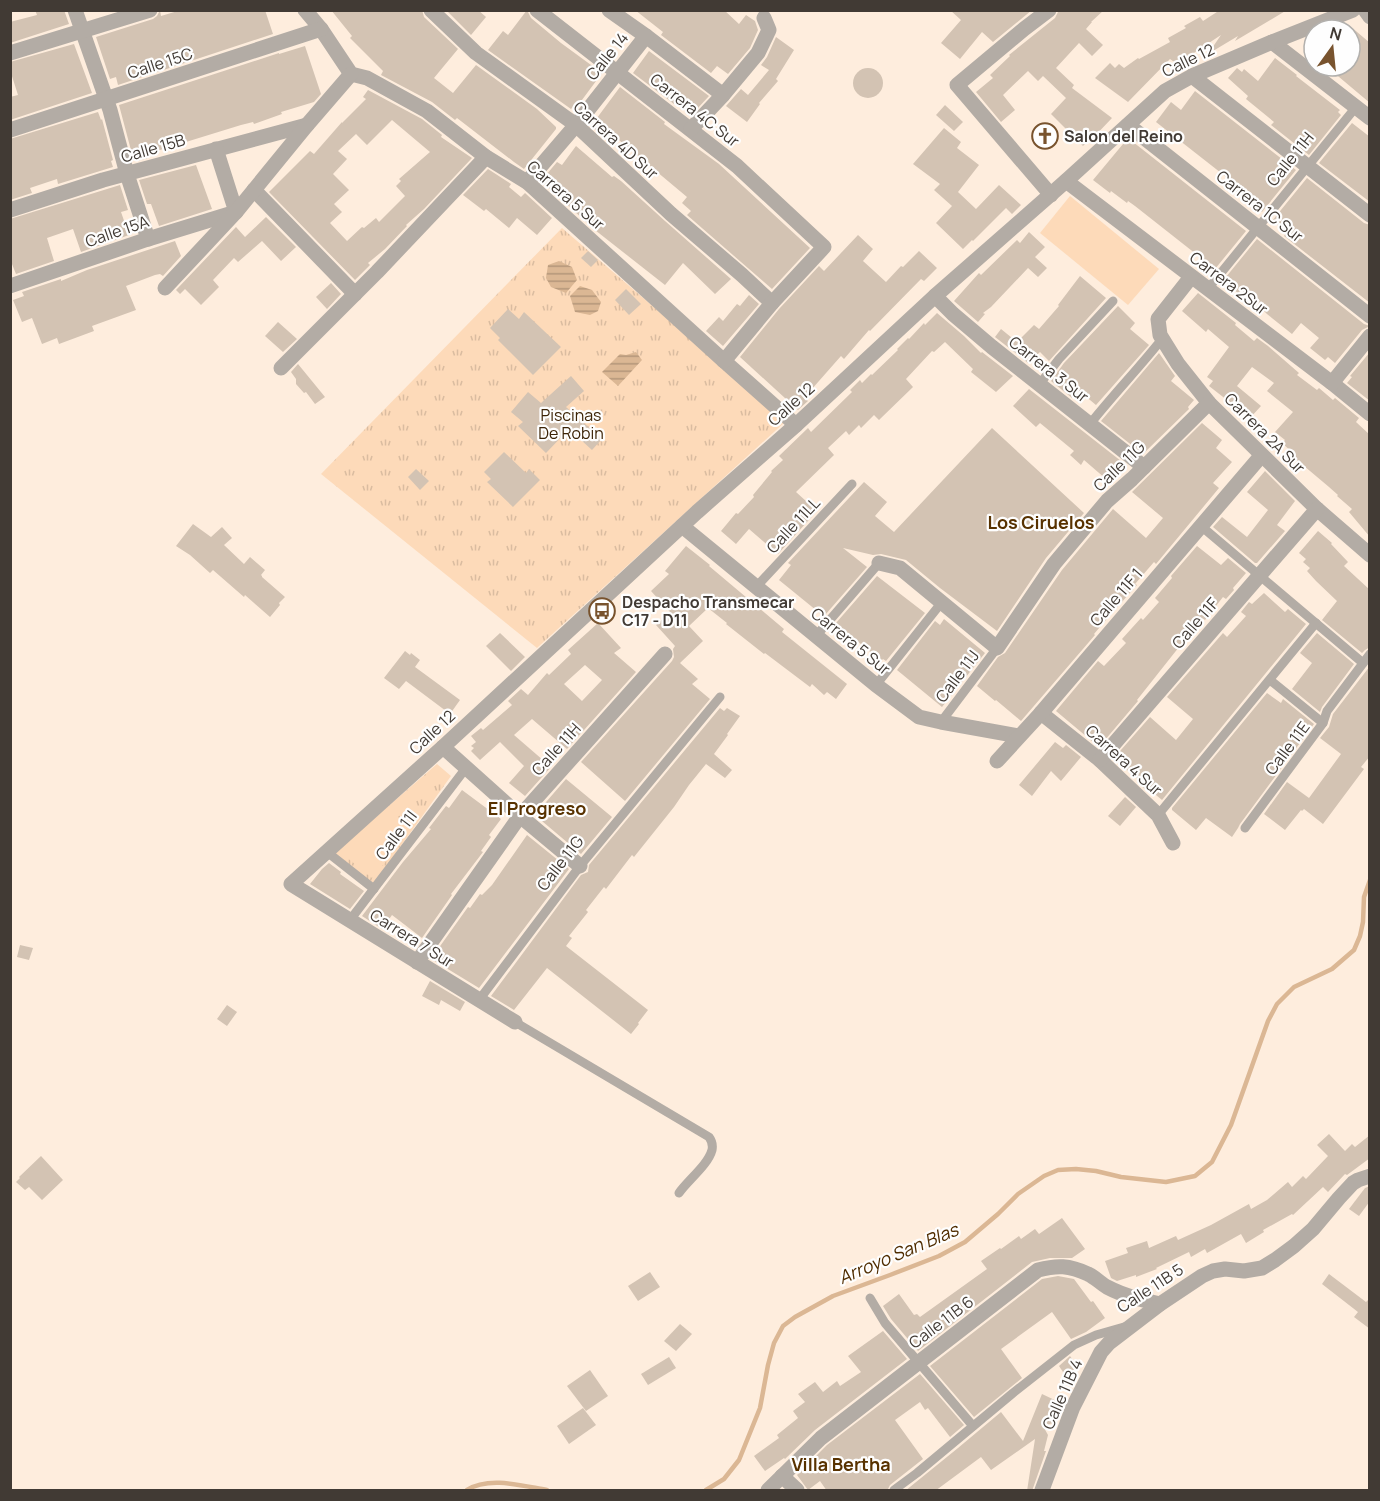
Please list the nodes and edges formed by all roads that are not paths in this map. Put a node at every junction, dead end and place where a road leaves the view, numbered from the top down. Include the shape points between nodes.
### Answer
1 (75, 10) edge
2 (150, 10) edge
3 (305, 10) edge
4 (431, 10) edge
5 (609, 10) edge
6 (1049, 10) edge
7 (1353, 10) edge
8 (1365, 10) edge
9 (541, 12) edge
10 (1370, 17) edge
11 (767, 24) dead end
12 (321, 30) junction
13 (81, 31) junction
14 (646, 36) junction
15 (1272, 42) junction
16 (10, 53) edge
17 (617, 72) junction
18 (351, 74) junction
19 (1192, 76) junction
20 (723, 95) junction
21 (106, 99) junction
22 (1356, 107) junction
23 (1370, 118) edge
24 (307, 125) junction
25 (576, 125) junction
26 (1128, 125) junction
27 (690, 129) junction
28 (10, 130) edge
29 (216, 149) junction
30 (486, 157) junction
31 (1308, 166) junction
32 (127, 174) junction
33 (1066, 181) junction
34 (527, 182) junction
35 (254, 190) junction
36 (1051, 195) junction
37 (10, 210) edge
38 (236, 212) junction
39 (1370, 215) edge
40 (1259, 228) junction
41 (148, 239) junction
42 (1191, 277) junction
43 (10, 286) edge
44 (165, 288) dead end
45 (1208, 290) junction
46 (354, 294) junction
47 (935, 296) junction
48 (1113, 301) dead end
49 (772, 303) junction
50 (1370, 316) edge
51 (1370, 336) edge
52 (1162, 339) junction
53 (723, 361) junction
54 (281, 368) dead end
55 (1332, 384) junction
56 (1039, 385) junction
57 (1209, 403) junction
58 (1370, 414) edge
59 (796, 424) junction
60 (1090, 424) junction
61 (1261, 456) junction
62 (1144, 467) junction
63 (852, 484) dead end
64 (1317, 510) junction
65 (682, 526) junction
66 (1201, 526) junction
67 (1367, 546) edge
68 (879, 563) joint
69 (1260, 576) junction
70 (756, 587) junction
71 (942, 602) junction
72 (1316, 623) junction
73 (816, 636) junction
74 (997, 648) junction
75 (664, 654) dead end
76 (1370, 654) edge
77 (1363, 663) junction
78 (1270, 680) junction
79 (876, 685) junction
80 (720, 697) dead end
81 (1041, 713) junction
82 (941, 722) junction
83 (1323, 723) junction
84 (1019, 736) junction
85 (443, 747) junction
86 (1100, 760) junction
87 (997, 761) dead end
88 (466, 768) junction
89 (1158, 815) junction
90 (520, 816) junction
91 (1245, 828) dead end
92 (1173, 843) dead end
93 (327, 852) junction
94 (580, 866) junction
95 (291, 884) joint
96 (374, 889) junction
97 (350, 920) junction
98 (417, 962) junction
99 (479, 1000) junction
100 (515, 1022) joint
101 (1369, 1177) edge
102 (679, 1193) dead end
103 (870, 1298) dead end
104 (1160, 1304) junction
105 (1132, 1325) junction
106 (918, 1363) junction
107 (973, 1426) junction
108 (782, 1476) junction
109 (768, 1491) edge
110 (797, 1491) edge
111 (894, 1491) edge
112 (1041, 1491) edge

1 - 13 street
2 - 13 street
3 - 12 street
4 - 25 street, Carrera 4D Sur via 476,53
5 - 14 street
6 - 36 street via 957,85
7 - 15 street, Calle 12
8 - 10 street
9 - 17 street, Carrera 4C Sur
11 - 20 street via 758,53
12 - 18 street
12 - 21 street, Calle 15C
13 - 16 street
13 - 21 street
14 - 17 street, Calle 14
14 - 20 street
15 - 19 street, Calle 12
15 - 22 street
17 - 25 street, Calle 14
17 - 27 street, Carrera 4C Sur
18 - 24 street
18 - 30 street, Carrera 5 Sur via 367,78 427,111
19 - 26 street, Calle 12 via 1165,91
19 - 31 street
20 - 27 street
21 - 28 street, Calle 15C
21 - 32 street
22 - 23 street
22 - 31 lane, Calle 11H
24 - 29 street, Calle 15B
24 - 35 street
25 - 34 street, Calle 14
25 - 49 street, Carrera 4D Sur
26 - 33 street, Calle 12
26 - 40 street, Carrera 1C Sur
27 - 49 street, Carrera 4C Sur via 737,166 824,247
29 - 32 street, Calle 15B
29 - 38 street
30 - 34 street, Carrera 5 Sur
30 - 46 street
31 - 39 street
31 - 40 lane, Calle 11H
32 - 37 street, Calle 15B
32 - 41 street
33 - 36 street, Calle 12
33 - 42 street, Carrera 2Sur
34 - 53 street, Carrera 5 Sur
35 - 38 street
35 - 46 street
36 - 47 street, Calle 12
38 - 41 street, Calle 15A
38 - 44 street
40 - 45 lane, Calle 11H
40 - 50 street, Carrera 1C Sur
41 - 43 street, Calle 15A
42 - 45 street, Carrera 2Sur
42 - 52 street, Carrera 2A Sur via 1158,319
45 - 55 street, Carrera 2Sur
46 - 54 street
47 - 56 street, Carrera 3 Sur
47 - 59 street, Calle 12
48 - 56 lane
49 - 53 street
51 - 55 street
52 - 57 street, Carrera 2A Sur
52 - 60 lane
53 - 59 street, Carrera 5 Sur
55 - 58 street, Carrera 2Sur
56 - 60 street, Carrera 3 Sur
57 - 61 street, Carrera 2A Sur
57 - 62 street, Calle 11G
59 - 65 street, Calle 12
60 - 62 street, Carrera 3 Sur
61 - 64 street, Carrera 2A Sur
61 - 66 street, Calle 11F 1
62 - 74 street, Calle 11G via 1107,501 1054,564
63 - 70 lane, Calle 11LL
64 - 67 street, Carrera 2A Sur
64 - 69 street, Calle 11F
65 - 70 street, Carrera 5 Sur
65 - 85 street, Calle 12
66 - 69 lane
66 - 81 street, Calle 11F 1
68 - 71 street via 900,568
68 - 73 lane
69 - 72 lane
69 - 86 street, Calle 11F
70 - 73 street, Carrera 5 Sur
71 - 74 street
71 - 79 lane
72 - 77 lane
72 - 78 lane
73 - 79 street, Carrera 5 Sur
74 - 82 lane, Calle 11J
75 - 90 street, Calle 11H
76 - 77 lane, Calle 11E
77 - 83 lane, Calle 11E via 1327,711
78 - 83 lane
78 - 89 lane
79 - 82 street, Carrera 5 Sur via 919,717
80 - 94 lane, Calle 11G
81 - 84 street, Calle 11F 1
81 - 86 street, Carrera 4 Sur
82 - 84 street, Carrera 5 Sur
83 - 91 lane, Calle 11E
84 - 87 street, Calle 11F 1
85 - 88 street
85 - 93 street, Calle 12
86 - 89 street, Carrera 4 Sur
88 - 90 street
88 - 96 lane, Calle 11I
89 - 92 street, Carrera 4 Sur
90 - 94 street
90 - 98 street, Calle 11H
93 - 95 street, Calle 12
93 - 96 lane
94 - 99 lane, Calle 11G
95 - 97 street, Carrera 7 Sur
96 - 97 lane, Calle 11I
97 - 98 street, Carrera 7 Sur
98 - 99 street, Carrera 7 Sur
99 - 100 street, Carrera 7 Sur
100 - 102 lane via 709,1137 712,1150
101 - 104 street, Calle 11B 5 via 1353,1184 1313,1229 1262,1268 1213,1271
103 - 106 lane
104 - 105 street, Calle 11B 5
104 - 106 street, Calle 11B 6 via 1107,1287 1067,1266 1052,1266 1028,1277
105 - 107 lane, Calle 11B 5 via 1074,1345
105 - 112 street, Calle 11B 4 via 1101,1352 1073,1407
106 - 107 lane
106 - 108 street, Calle 11B 6 via 821,1438
107 - 111 lane, Calle 11B 5
108 - 109 street, Calle 11B 6
108 - 110 street

